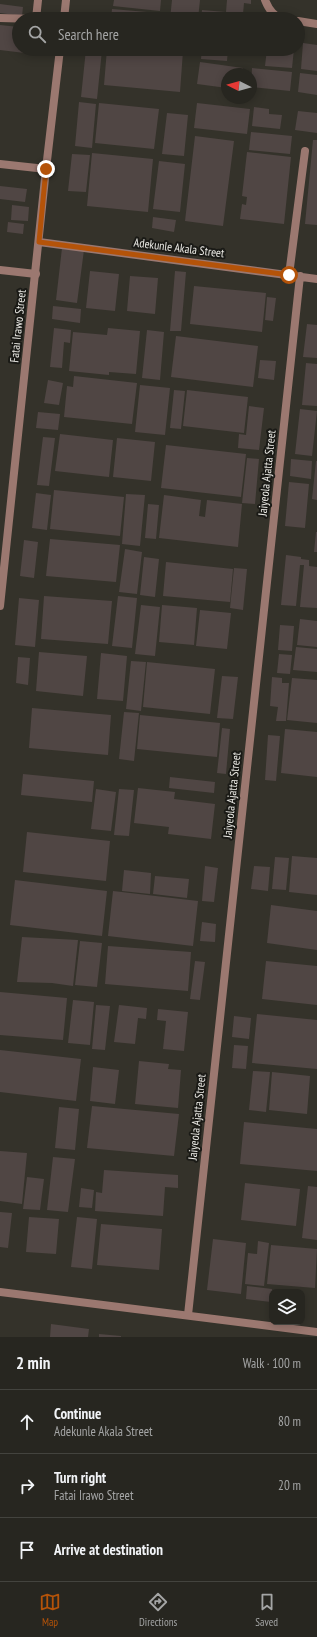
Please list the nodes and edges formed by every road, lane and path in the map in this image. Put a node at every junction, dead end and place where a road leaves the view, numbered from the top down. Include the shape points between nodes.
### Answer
1 (38, 0) edge
2 (66, 0) edge
3 (265, 0) edge
4 (37, 12) edge
5 (65, 12) edge
6 (271, 12) edge
7 (0, 18) edge
8 (12, 18) edge
9 (305, 22) edge
10 (317, 24) edge
11 (59, 56) edge
12 (305, 151) dead end
13 (0, 164) edge
14 (46, 169) junction
15 (39, 242) junction
16 (0, 270) edge
17 (36, 274) junction
18 (289, 275) junction
19 (300, 276) junction
20 (317, 278) edge
21 (1, 588) edge
22 (0, 606) edge
23 (0, 1292) edge
24 (188, 1315) junction
25 (317, 1332) edge

1 - 4 street
2 - 5 street
3 - 6 street
7 - 8 street
9 - 10 street
11 - 14 street, Fatai Irawo Street
12 - 18 street
13 - 14 street
14 - 15 street, Fatai Irawo Street
15 - 17 street, Fatai Irawo Street
15 - 18 street, Adekunle Akala Street
16 - 17 street
17 - 21 street, Fatai Irawo Street
18 - 19 street, Adekunle Akala Street
19 - 20 street, Adekunle Akala Street
19 - 24 street, Jaiyeola Ajatta Street
21 - 22 street, Fatai Irawo Street
23 - 24 street
24 - 25 street

